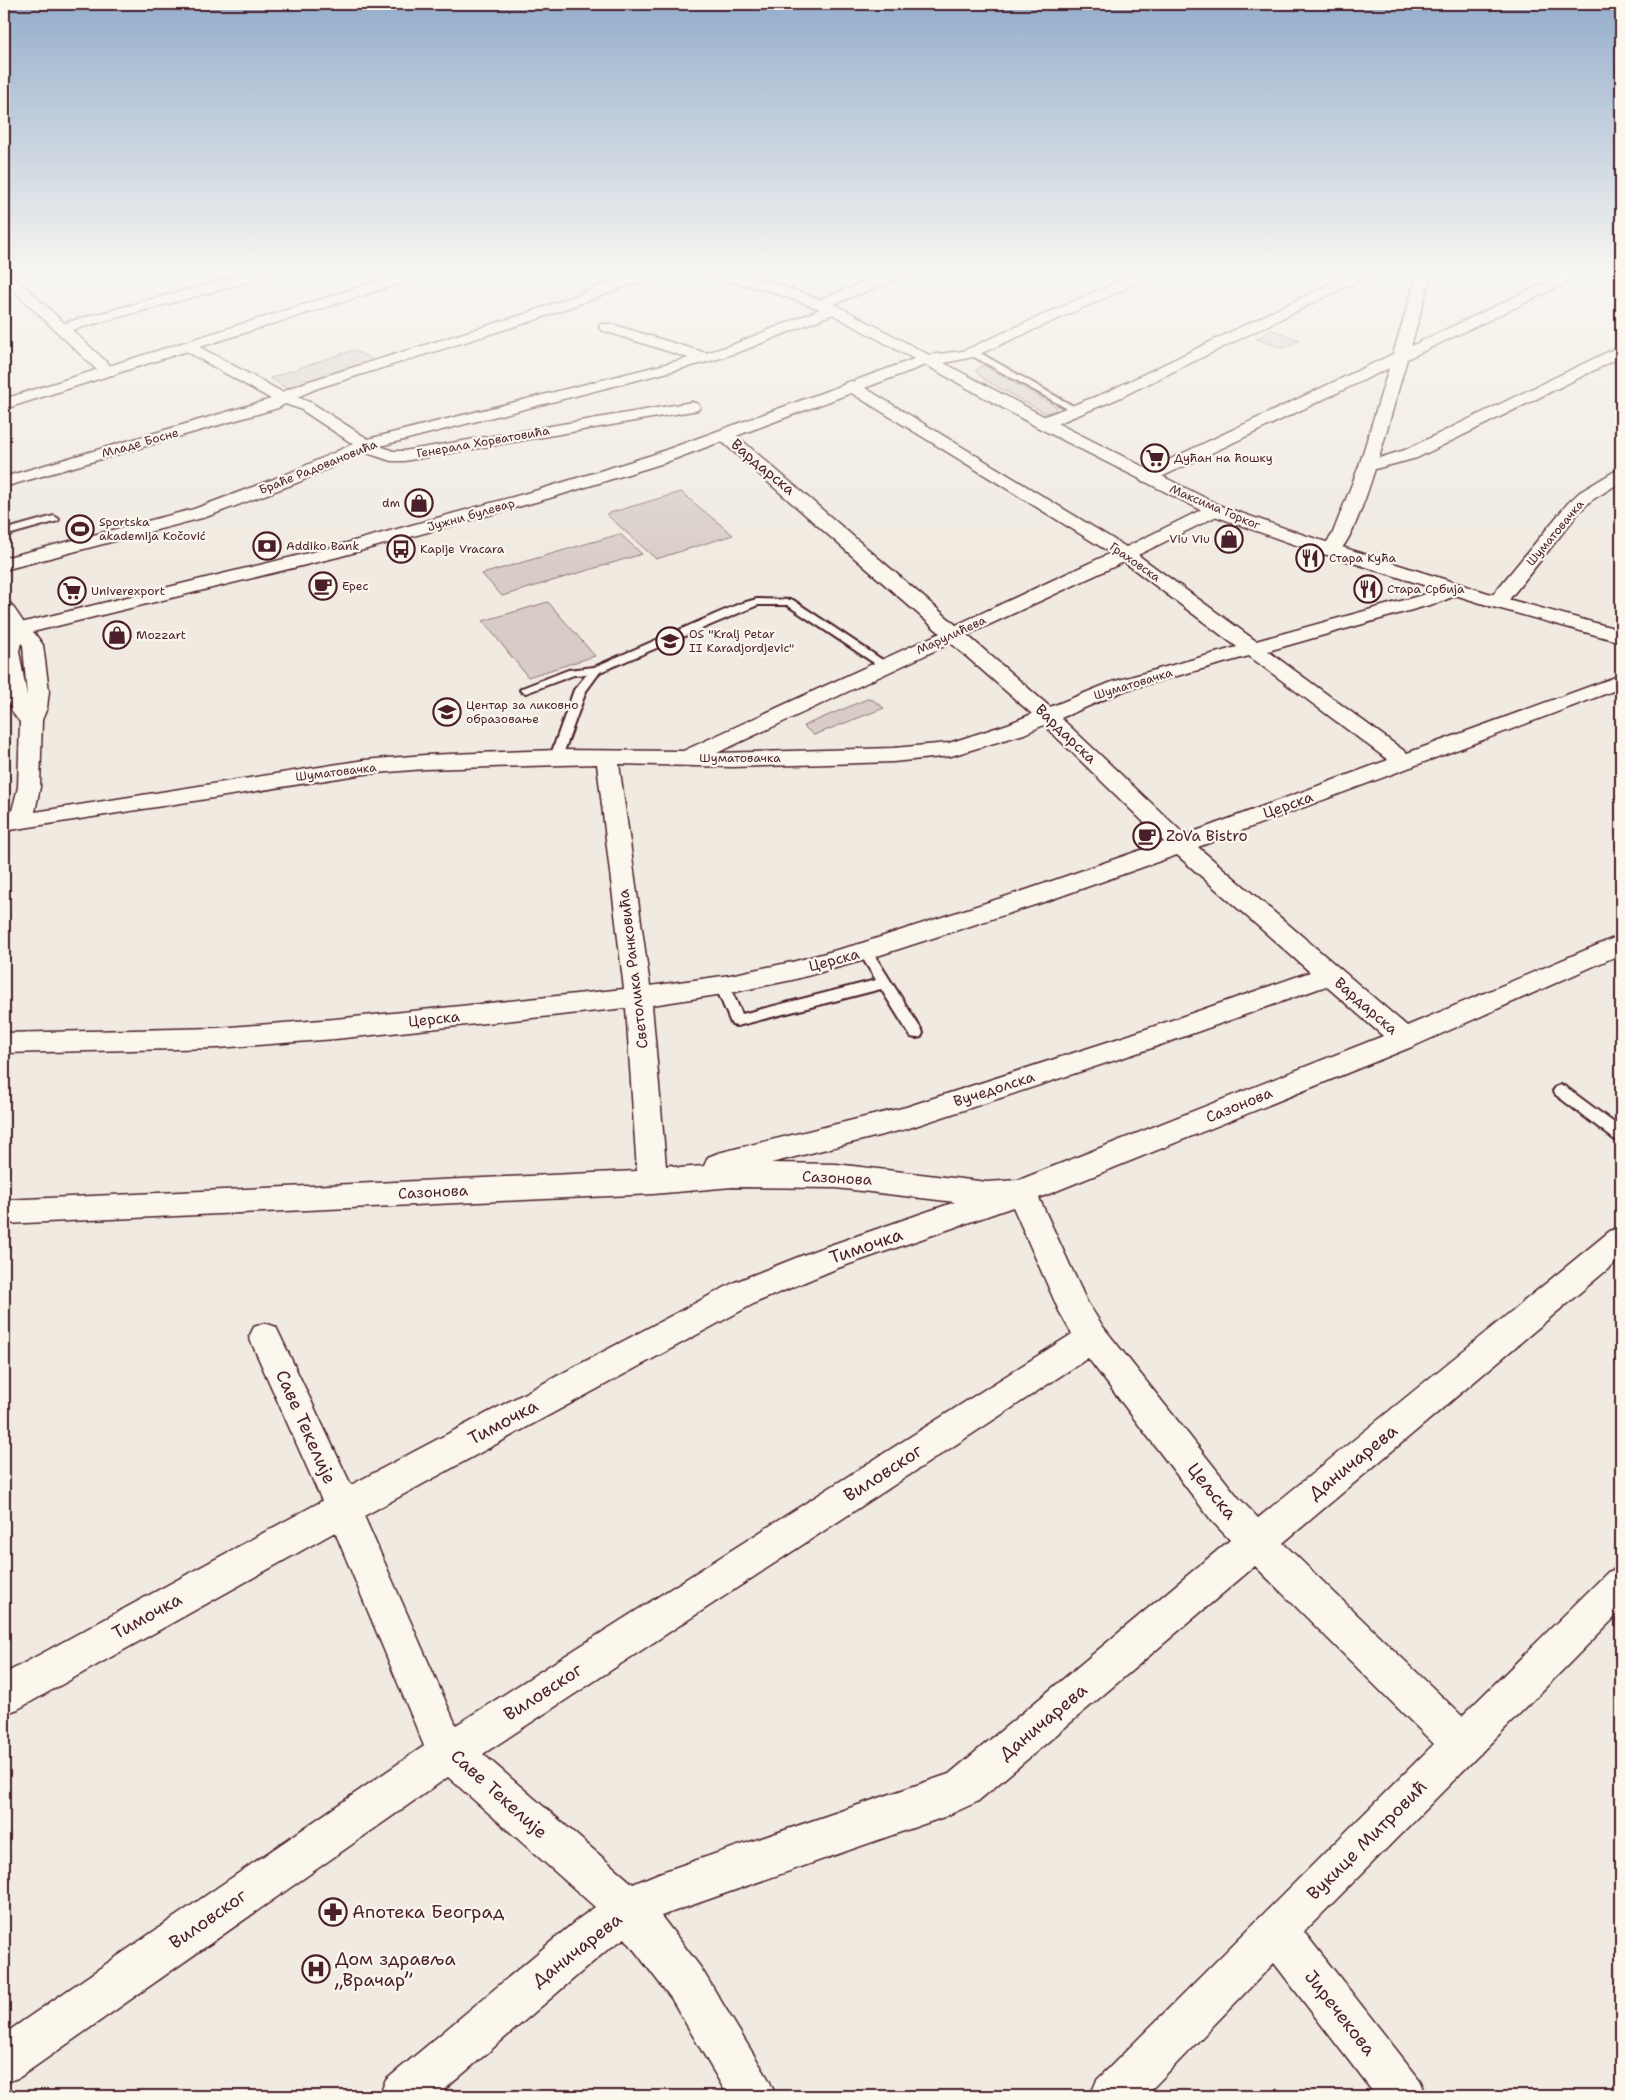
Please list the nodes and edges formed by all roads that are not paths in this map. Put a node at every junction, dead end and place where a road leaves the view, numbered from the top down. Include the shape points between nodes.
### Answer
1 (105, 373) edge
2 (236, 373) edge
3 (350, 373) edge
4 (647, 373) edge
5 (888, 373) edge
6 (950, 373) edge
7 (1010, 373) edge
8 (1160, 373) edge
9 (1364, 373) edge
10 (1394, 373) edge
11 (1576, 373) edge
12 (851, 386) junction
13 (284, 399) junction
14 (4, 404) edge
15 (692, 407) dead end
16 (1076, 410) junction
17 (1043, 423) junction
18 (725, 435) junction
19 (365, 445) junction
20 (1368, 466) junction
21 (1621, 476) edge
22 (1147, 477) junction
23 (4, 482) edge
24 (1214, 510) junction
25 (54, 519) dead end
26 (4, 533) edge
27 (1330, 550) junction
28 (1125, 554) junction
29 (4, 564) edge
30 (1455, 589) junction
31 (1497, 602) junction
32 (4, 608) edge
33 (11, 632) edge
34 (954, 633) junction
35 (1621, 636) edge
36 (1255, 649) junction
37 (884, 666) junction
38 (596, 670) junction
39 (1621, 681) edge
40 (526, 690) dead end
41 (1047, 716) junction
42 (556, 757) junction
43 (607, 757) junction
44 (687, 758) junction
45 (1404, 761) junction
46 (12, 823) edge
47 (1180, 845) junction
48 (1621, 944) edge
49 (865, 951) junction
50 (1329, 975) junction
51 (885, 983) junction
52 (722, 985) junction
53 (638, 998) junction
54 (916, 1033) dead end
55 (1404, 1039) junction
56 (4, 1043) edge
57 (1561, 1091) dead end
58 (1621, 1136) edge
59 (653, 1182) junction
60 (1021, 1192) junction
61 (4, 1212) edge
62 (1621, 1240) edge
63 (265, 1337) dead end
64 (1092, 1338) junction
65 (343, 1508) junction
66 (1256, 1542) junction
67 (1621, 1585) edge
68 (4, 1695) edge
69 (1463, 1744) junction
70 (450, 1752) junction
71 (629, 1909) junction
72 (1276, 1930) junction
73 (4, 2061) edge
74 (402, 2096) edge
75 (754, 2096) edge
76 (1113, 2096) edge
77 (1404, 2096) edge

1 - 14 street
2 - 13 street, Генерала Хорватовића
3 - 13 street, Младе Босне via 297,390
4 - 19 street, Браће Радовановића
5 - 12 street, Јужни булевар
6 - 17 street, Максима Горког
7 - 16 lane
8 - 16 street
9 - 22 street
10 - 20 street
11 - 20 street via 1411,454
12 - 18 street, Јужни булевар
12 - 28 street, Граховска
13 - 19 street, Генерала Хорватовића via 306,406
13 - 23 street, Младе Босне via 264,408
15 - 19 street, Генерала Хорватовића via 404,456 391,456
16 - 17 street
17 - 22 street, Максима Горког
18 - 33 street, Јужни булевар via 621,471 384,539
18 - 34 street, Вардарска
19 - 29 street, Браће Радовановића via 296,479 200,512
20 - 27 street via 1341,536
21 - 31 street, Шуматовачка via 1592,492 1574,507
22 - 24 street, Максима Горког
24 - 27 street, Максима Горког
24 - 28 street, Марулићева
25 - 26 lane
27 - 30 street, Максима Горког
28 - 34 street, Марулићева
28 - 36 street, Граховска
30 - 31 street, Максима Горког
30 - 36 street, Шуматовачка
31 - 35 street, Максима Горког
32 - 33 street
33 - 46 street via 9,651 16,696 21,712 31,720 28,787
34 - 37 street, Марулићева
34 - 41 street, Вардарска
36 - 41 street, Шуматовачка via 1119,686
36 - 45 street, Граховска
37 - 38 lane via 789,602 779,601 743,606
37 - 44 street, Марулићева
38 - 40 lane via 572,672
38 - 42 lane via 580,690
39 - 45 street, Церска
41 - 44 street, Шуматовачка via 989,738 930,752 732,760
41 - 47 street, Вардарска
42 - 43 street, Шуматовачка
42 - 46 street, Шуматовачка via 425,762 349,769
43 - 44 street, Шуматовачка
43 - 53 street, Светолика Ранковића
45 - 47 street, Церска
47 - 49 street, Церска
47 - 50 street, Вардарска
48 - 55 street, Сазонова
49 - 51 lane
49 - 52 street, Церска via 792,971
50 - 55 street, Вардарска
50 - 59 street, Вучедолска via 1139,1042 906,1118
51 - 52 lane via 737,1021
51 - 54 lane
52 - 53 street, Церска
53 - 56 street, Церска via 227,1037
53 - 59 street, Светолика Ранковића
55 - 60 street, Сазонова
57 - 58 lane
59 - 60 street, Сазонова via 732,1175 836,1176 987,1194
59 - 61 street, Сазонова
60 - 64 street, Цељска via 1075,1311
60 - 65 street, Тимочка via 828,1259 746,1292
62 - 66 street, Даничарева
63 - 65 street, Саве Текелије
64 - 66 street, Цељска via 1225,1509
64 - 70 street, Виловског
65 - 68 street, Тимочка
65 - 70 street, Саве Текелије via 433,1722
66 - 69 street, Цељска
66 - 71 street, Даничарева via 963,1788 659,1894
67 - 69 street, Вукице Митровић
69 - 72 street, Вукице Митровић
70 - 71 street, Саве Текелије
70 - 73 street, Виловског
71 - 74 street, Даничарева via 592,1934
71 - 75 street, Саве Текелије via 686,1983
72 - 76 street, Вукице Митровић
72 - 77 street, Јиречекова

